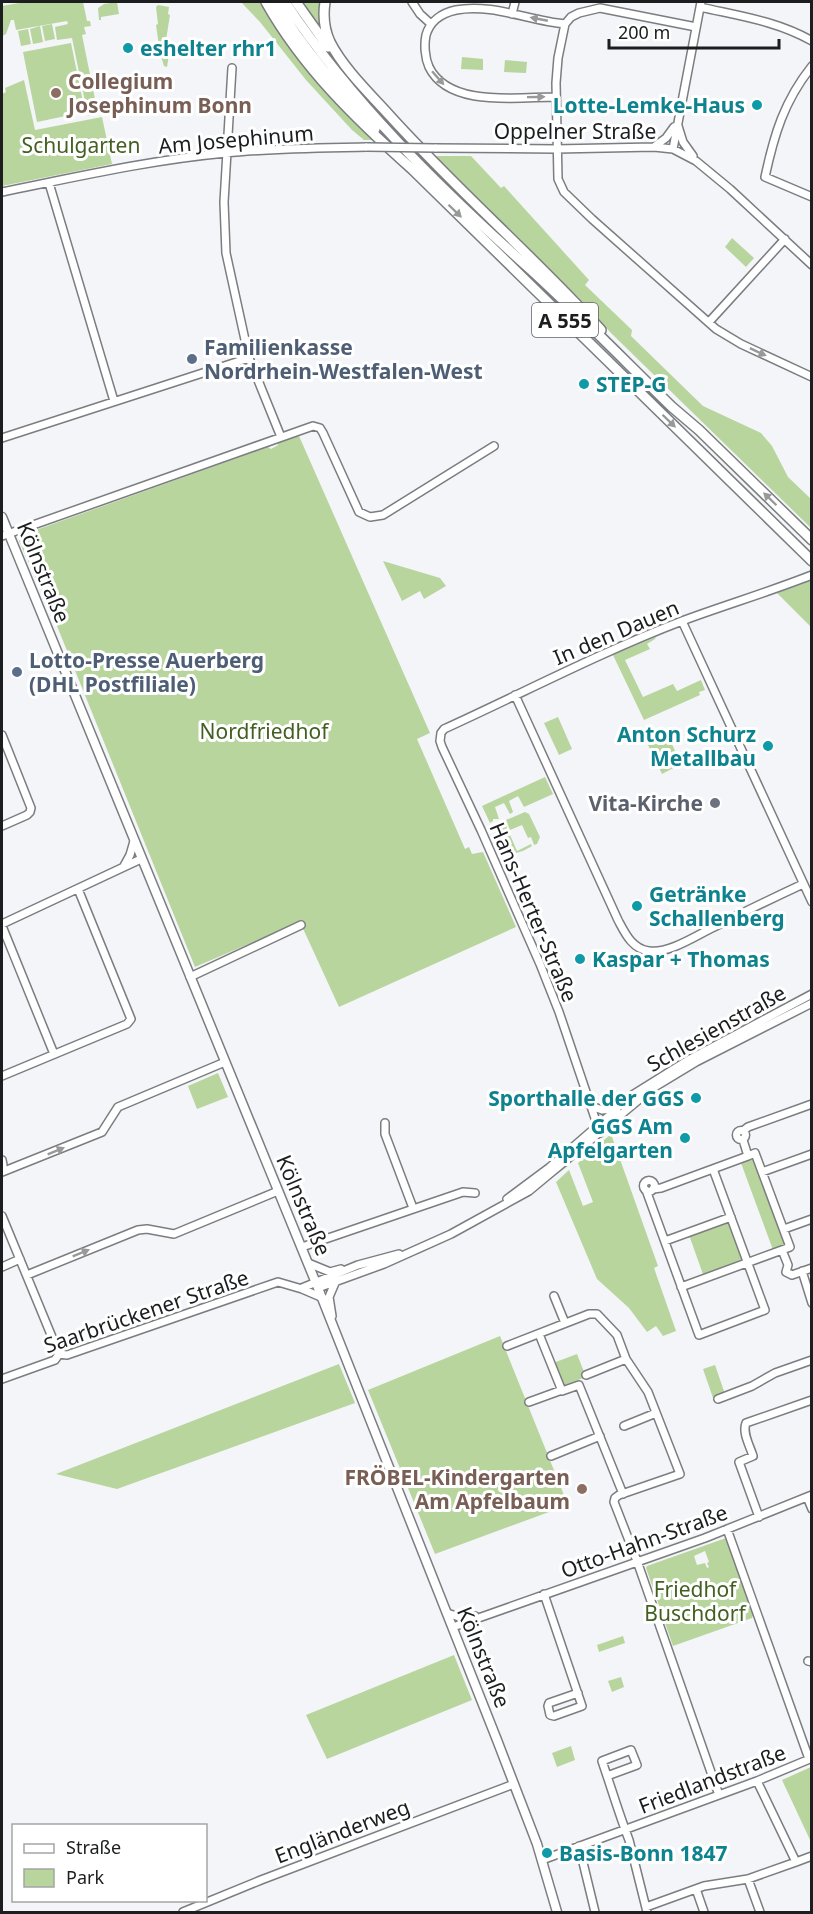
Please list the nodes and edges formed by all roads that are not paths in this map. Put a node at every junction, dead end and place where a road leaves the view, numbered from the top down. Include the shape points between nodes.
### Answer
1 (264, 2) edge
2 (275, 2) edge
3 (285, 2) edge
4 (296, 2) edge
5 (324, 2) edge
6 (412, 2) edge
7 (515, 2) edge
8 (700, 4) edge
9 (601, 5) edge
10 (512, 14) junction
11 (431, 24) junction
12 (565, 24) junction
13 (696, 27) junction
14 (812, 41) edge
15 (812, 66) edge
16 (232, 68) dead end
17 (556, 97) junction
18 (677, 122) junction
19 (367, 147) joint
20 (654, 147) junction
21 (556, 149) junction
22 (673, 149) junction
23 (226, 153) junction
24 (696, 161) junction
25 (413, 170) junction
26 (49, 183) junction
27 (2, 192) edge
28 (812, 197) edge
29 (785, 239) junction
30 (812, 265) edge
31 (531, 270) junction
32 (709, 322) junction
33 (249, 358) junction
34 (812, 377) edge
35 (114, 401) junction
36 (699, 430) junction
37 (281, 437) junction
38 (2, 438) edge
39 (494, 447) dead end
40 (2, 517) edge
41 (5, 535) edge
42 (812, 540) edge
43 (812, 561) edge
44 (812, 575) edge
45 (682, 621) junction
46 (515, 695) junction
47 (441, 733) joint
48 (2, 735) edge
49 (2, 826) edge
50 (134, 841) junction
51 (141, 859) junction
52 (120, 869) junction
53 (802, 884) junction
54 (78, 889) junction
55 (812, 902) edge
56 (2, 925) edge
57 (301, 925) dead end
58 (190, 977) junction
59 (812, 994) edge
60 (812, 1003) edge
61 (54, 1054) junction
62 (225, 1062) junction
63 (2, 1076) edge
64 (637, 1092) junction
65 (810, 1104) edge
66 (591, 1106) junction
67 (812, 1113) edge
68 (385, 1123) dead end
69 (599, 1129) junction
70 (812, 1154) edge
71 (748, 1156) junction
72 (2, 1160) edge
73 (713, 1169) junction
74 (2, 1171) edge
75 (762, 1172) junction
76 (278, 1191) junction
77 (475, 1193) dead end
78 (412, 1208) junction
79 (2, 1215) edge
80 (731, 1217) junction
81 (812, 1219) edge
82 (784, 1229) junction
83 (664, 1241) junction
84 (302, 1247) junction
85 (413, 1250) junction
86 (782, 1250) junction
87 (20, 1259) junction
88 (308, 1263) junction
89 (748, 1263) junction
90 (358, 1265) junction
91 (2, 1267) edge
92 (812, 1268) edge
93 (800, 1272) junction
94 (27, 1275) junction
95 (334, 1283) junction
96 (317, 1285) junction
97 (681, 1287) junction
98 (302, 1288) junction
99 (554, 1296) dead end
100 (323, 1298) junction
101 (812, 1303) edge
102 (565, 1323) junction
103 (334, 1327) junction
104 (539, 1334) junction
105 (507, 1346) dead end
106 (59, 1354) junction
107 (626, 1359) junction
108 (812, 1360) edge
109 (586, 1375) dead end
110 (2, 1379) edge
111 (562, 1390) junction
112 (718, 1399) dead end
113 (812, 1400) edge
114 (529, 1402) dead end
115 (656, 1413) junction
116 (624, 1426) dead end
117 (600, 1436) junction
118 (551, 1456) dead end
119 (623, 1494) junction
120 (809, 1496) edge
121 (812, 1509) edge
122 (759, 1517) junction
123 (727, 1529) junction
124 (638, 1561) junction
125 (544, 1594) junction
126 (447, 1613) junction
127 (486, 1615) junction
128 (453, 1627) junction
129 (578, 1693) junction
130 (810, 1759) edge
131 (607, 1776) junction
132 (757, 1781) junction
133 (514, 1784) junction
134 (719, 1795) junction
135 (625, 1829) junction
136 (579, 1846) junction
137 (812, 1856) edge
138 (542, 1860) junction
139 (795, 1862) junction
140 (748, 1879) junction
141 (696, 1889) junction
142 (647, 1910) edge
143 (183, 1912) edge
144 (557, 1912) edge
145 (595, 1912) edge
146 (704, 1912) edge
147 (760, 1912) edge

1 - 25 highway via 341,102
2 - 25 highway, A 555 via 313,59
3 - 31 highway, A 555 via 362,103
4 - 31 highway via 375,105
5 - 36 highway via 329,40 370,93 430,159 692,418
6 - 11 street
7 - 10 street
8 - 13 street
8 - 14 street via 769,22
9 - 12 street via 571,17
9 - 13 street
10 - 11 street via 463,9 437,17
12 -> 10 street
11 -> 17 street via 425,37 426,56 445,86 487,97
12 - 17 street
13 - 18 street
15 - 28 street via 781,118 765,177
16 - 23 street
17 - 21 street
18 - 20 street
18 - 22 street
18 - 24 street via 683,142
19 - 21 street, Oppelner Straße, bridge
19 - 23 street, Am Josephinum
20 - 21 street, Oppelner Straße
20 - 22 street, Oppelner Straße
21 - 32 street via 558,179 564,192
22 - 24 street, Oppelner Straße
23 - 26 street, Am Josephinum
23 - 33 street via 226,253
24 - 29 street, Oppelner Straße
25 -> 43 highway, A 555
26 - 27 street, Am Josephinum
26 - 35 street
29 - 30 street, Oppelner Straße
29 - 32 street
31 - 36 highway, A 555
32 -> 34 street via 741,344
33 - 35 street
33 - 37 street
35 - 38 street
42 -> 36 highway, A 555
37 - 39 street via 313,426 320,428 355,506 369,517 383,515
37 - 41 street
40 - 41 main road, Kölnstraße
41 - 50 main road, Kölnstraße
44 - 45 street, In den Dauen
45 - 46 street, In den Dauen
45 - 53 street
46 - 47 street, In den Dauen
46 - 53 street via 618,920 636,946 650,951 667,949
47 - 66 street, Hans-Herter-Straße via 442,747 540,964
48 - 49 street via 31,808 27,815
50 - 51 main road, Kölnstraße
50 - 52 street via 128,861
51 - 52 street
51 - 58 main road, Kölnstraße
52 - 54 street
53 - 55 street
54 - 56 street
54 - 61 street via 131,1019
56 - 61 street
57 - 58 street
58 - 62 main road, Kölnstraße
59 - 64 street, Schlesienstraße
60 - 69 street, Schlesienstraße via 693,1063
61 - 63 street
74 -> 62 street via 102,1132 118,1107
62 - 76 main road, Kölnstraße
64 - 66 street, Schlesienstraße via 607,1110
64 - 69 street, Schlesienstraße
65 - 67 street
65 - 71 street via 743,1131
66 - 69 street, Hans-Herter-Straße
68 - 78 street via 385,1134
69 - 85 street, Schlesienstraße via 529,1191
70 - 75 street
71 - 73 street
71 - 75 street via 755,1153
72 - 74 street
73 - 80 street
73 - 83 street via 650,1190
75 - 82 street
76 - 84 main road, Kölnstraße
94 -> 76 street via 138,1230 174,1234
77 - 78 street via 463,1192
78 - 84 street
79 - 87 street
80 - 83 street
80 - 89 street
81 - 82 street
82 - 86 street via 790,1247
83 - 97 street
84 - 88 main road, Kölnstraße
85 - 90 street, Schlesienstraße
85 - 95 street, Schlesienstraße
86 - 89 street
86 - 93 street via 788,1275
87 - 91 street
87 - 94 street
88 - 90 street via 330,1272
88 - 96 main road, Kölnstraße
89 - 97 street
89 - 97 street via 765,1310 699,1335
90 - 96 street, Schlesienstraße
92 - 93 street
93 - 101 street
94 - 106 street
95 - 96 street, Schlesienstraße
95 - 103 street via 329,1297
96 - 98 street, Saarbrückener Straße
96 - 100 main road, Kölnstraße
98 - 100 street, Saarbrückener Straße
98 - 106 street, Saarbrückener Straße via 278,1282 67,1355
99 - 102 street
100 - 103 main road, Kölnstraße
102 - 104 street
102 - 107 street via 597,1314 617,1335
103 - 126 main road, Kölnstraße
104 - 105 street
104 - 111 street
106 - 110 street, Saarbrückener Straße via 55,1360
107 - 109 street
107 - 115 street via 648,1392
108 - 112 street
111 - 114 street
111 - 117 street via 579,1384
113 - 122 street via 744,1426 753,1456 739,1462
115 - 116 street
115 - 119 street via 680,1474
117 - 118 street
117 - 119 street
119 - 124 street via 614,1502
120 - 121 street
120 - 122 street, Otto-Hahn-Straße
122 - 123 street, Otto-Hahn-Straße
123 - 124 street, Otto-Hahn-Straße
123 - 130 street
124 - 125 street, Otto-Hahn-Straße
124 - 134 street
125 - 127 street, Otto-Hahn-Straße
125 - 129 street
126 - 127 street, Otto-Hahn-Straße via 462,1618
126 - 128 main road, Kölnstraße
127 - 128 street, Otto-Hahn-Straße
128 - 133 main road, Kölnstraße
129 - 129 street via 549,1704 550,1715 582,1706
130 - 132 street, Friedlandstraße
131 - 131 street, Friedlandstraße via 603,1761 631,1750 637,1765
131 - 135 street, Friedlandstraße
132 - 134 street, Friedlandstraße
132 - 139 street
133 - 138 main road, Kölnstraße
133 - 143 street, Engländerweg
134 - 135 street, Friedlandstraße
135 - 136 street, Friedlandstraße
135 - 142 street
136 - 138 street, Friedlandstraße
136 - 145 street
137 - 139 street
138 - 144 main road, Kölnstraße
139 - 140 street
140 - 141 street
140 - 147 street
141 - 142 street
141 - 146 street

